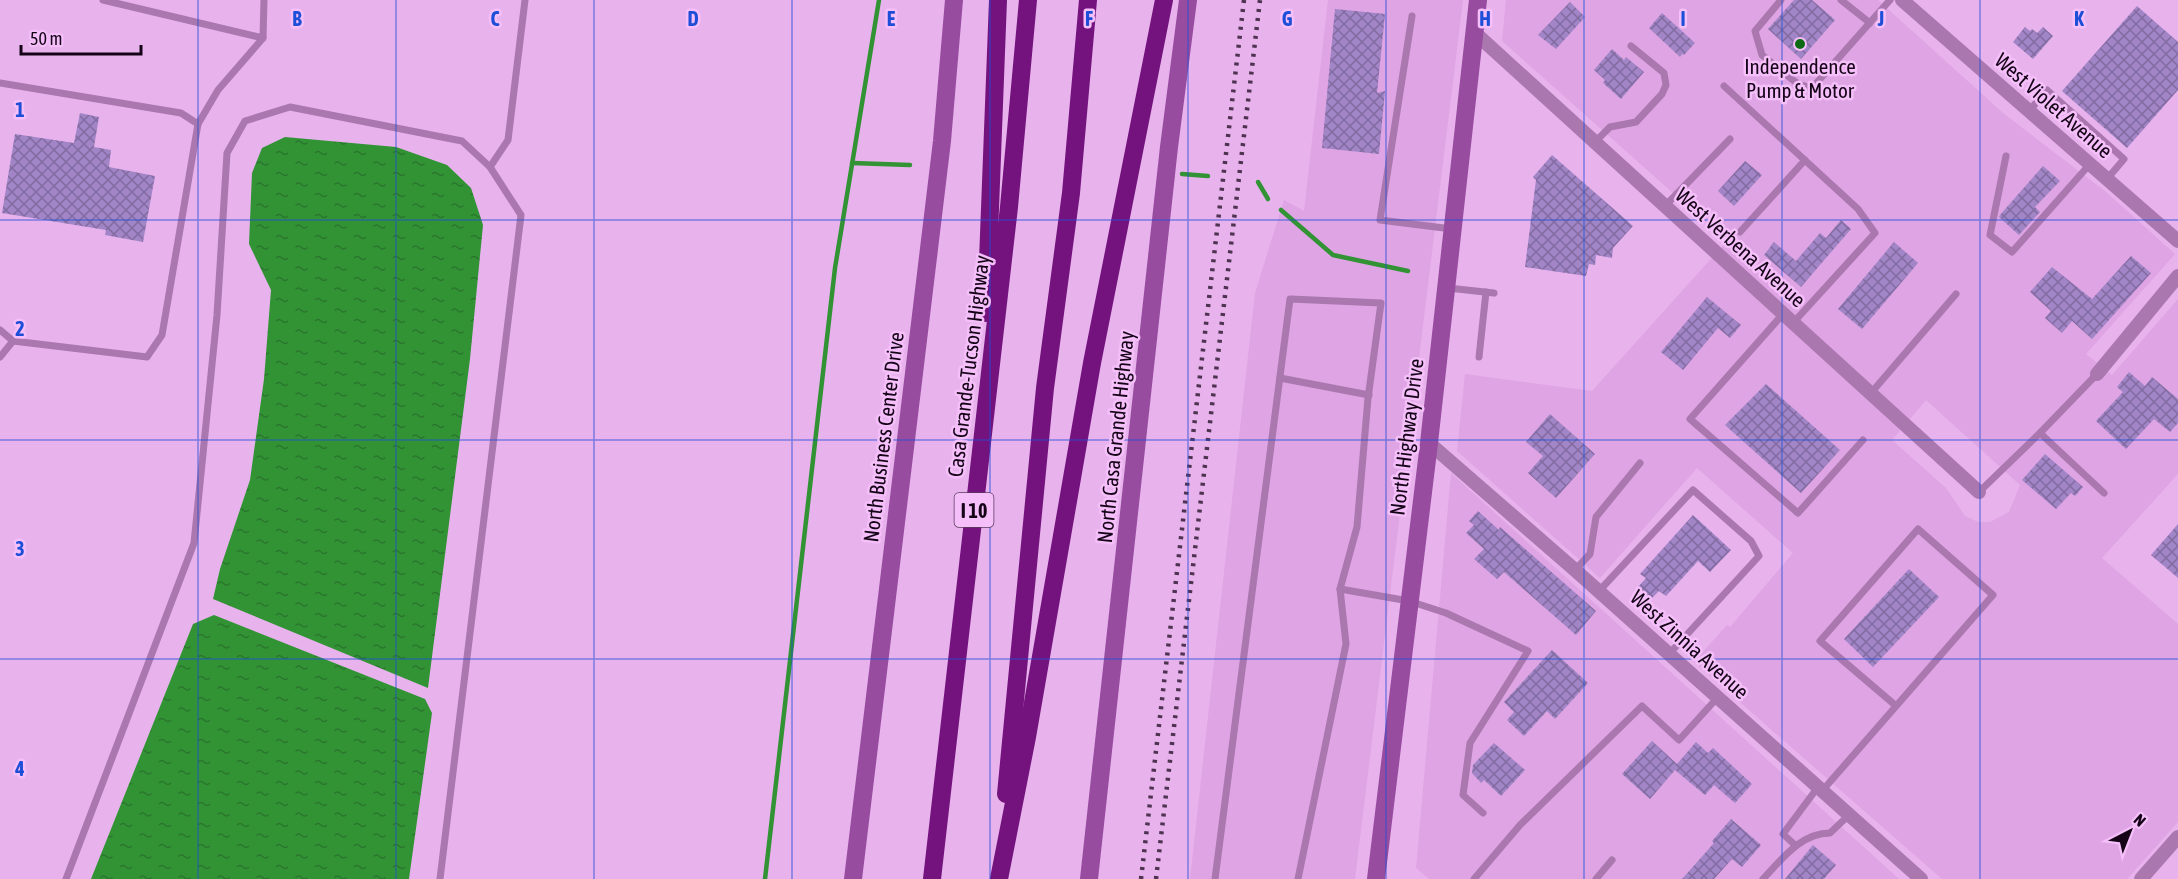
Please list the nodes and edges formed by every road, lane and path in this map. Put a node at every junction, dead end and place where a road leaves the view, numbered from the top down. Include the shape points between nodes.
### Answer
1 (103, 0) edge
2 (264, 0) edge
3 (525, 0) edge
4 (954, 0) edge
5 (998, 0) edge
6 (1028, 0) edge
7 (1088, 0) edge
8 (1164, 0) edge
9 (1188, 0) edge
10 (1478, 0) edge
11 (1782, 0) edge
12 (1841, 0) edge
13 (1890, 0) edge
14 (1902, 0) edge
15 (1412, 16) dead end
16 (1870, 23) junction
17 (1474, 32) junction
18 (263, 38) junction
19 (1631, 46) dead end
20 (0, 83) edge
21 (1724, 86) dead end
22 (2029, 111) junction
23 (198, 124) junction
24 (1730, 139) dead end
25 (1595, 142) junction
26 (2006, 156) dead end
27 (1805, 160) junction
28 (2090, 164) junction
29 (490, 167) junction
30 (2107, 179) junction
31 (1665, 206) junction
32 (1452, 229) junction
33 (1740, 232) dead end
34 (2178, 241) edge
35 (2178, 276) edge
36 (1445, 288) junction
37 (1956, 294) dead end
38 (1788, 318) junction
39 (0, 330) edge
40 (13, 341) junction
41 (0, 357) edge
42 (1479, 357) dead end
43 (2097, 374) joint
44 (1280, 378) junction
45 (1871, 393) junction
46 (1369, 395) junction
47 (2040, 433) junction
48 (1863, 440) dead end
49 (1429, 442) junction
50 (981, 449) junction
51 (1640, 463) dead end
52 (1979, 492) joint
53 (2104, 493) dead end
54 (1575, 570) junction
55 (1340, 589) junction
56 (1599, 591) junction
57 (1409, 601) junction
58 (1669, 654) junction
59 (1718, 697) junction
60 (1895, 705) junction
61 (1820, 789) junction
62 (1483, 813) dead end
63 (1849, 815) junction
64 (2178, 837) edge
65 (1795, 845) junction
66 (1612, 860) dead end
67 (66, 879) edge
68 (440, 879) edge
69 (853, 879) edge
70 (932, 879) edge
71 (998, 879) edge
72 (1089, 879) edge
73 (1215, 879) edge
74 (1298, 879) edge
75 (1376, 879) edge
76 (1474, 879) edge
77 (1596, 879) edge
78 (1763, 879) edge
79 (1921, 879) edge
80 (2141, 879) edge

1 - 18 lane
2 - 18 lane
3 - 29 lane via 508,140
4 - 69 main road, North Business Center Drive via 942,141
5 - 50 highway
6 - 50 highway, Casa Grande-Tucson Highway / I 10
7 - 71 highway via 1071,192 1045,388
8 - 71 highway via 1088,384
9 - 72 main road, North Casa Grande Highway
10 - 17 main road, North Highway Drive
11 - 16 lane via 1755,31 1762,55 1798,84 1812,88
12 - 16 lane
13 - 16 lane
14 - 22 street, West Violet Avenue
15 - 32 lane via 1380,220
17 - 25 street, West Verbena Avenue
17 - 32 main road, North Highway Drive
18 - 23 lane via 218,90
19 - 25 lane via 1664,73 1666,85 1636,122 1610,127
20 - 23 lane via 182,113
21 - 27 lane
22 - 28 street, West Violet Avenue
22 - 30 lane via 2047,90 2124,159
23 - 40 lane via 162,335 147,357
24 - 31 lane
25 - 31 street, West Verbena Avenue
26 - 28 lane via 1990,235 2012,252
27 - 33 lane
27 - 38 lane via 1858,209 1875,232
28 - 30 street, West Violet Avenue
29 - 67 lane via 462,141 290,107 245,121 227,153 217,315 194,543
29 - 68 lane via 521,215
30 - 34 street, West Violet Avenue
31 - 38 street, West Verbena Avenue
32 - 36 main road, North Highway Drive
35 - 43 street
36 - 42 lane via 1490,293
36 - 49 main road, North Highway Drive
37 - 45 lane
38 - 45 street, West Verbena Avenue
38 - 48 lane via 1690,419 1798,513
39 - 40 lane
40 - 41 lane
43 - 47 lane
44 - 46 lane
44 - 46 lane via 1290,299 1381,303
44 - 73 lane
45 - 52 street, West Verbena Avenue
46 - 55 lane via 1358,527
47 - 52 lane
47 - 53 lane
49 - 54 street, West Zinnia Avenue
49 - 57 main road, North Highway Drive
50 - 70 highway, Casa Grande-Tucson Highway / I 10
51 - 54 lane via 1596,517 1590,554
54 - 56 street, West Zinnia Avenue
55 - 57 lane
55 - 74 lane via 1346,644
56 - 58 street, West Zinnia Avenue
56 - 58 lane via 1693,490 1751,541 1759,556
57 - 62 lane via 1446,613 1528,651 1470,743 1463,795
57 - 75 main road, North Highway Drive
58 - 59 street, West Zinnia Avenue
59 - 61 street, West Zinnia Avenue
59 - 76 lane via 1679,740 1642,706 1520,825
60 - 60 lane via 1993,595 1918,529 1820,641
60 - 61 lane
61 - 63 street, West Zinnia Avenue
61 - 65 lane via 1783,834
63 - 65 lane via 1830,833 1818,833
63 - 79 street, West Zinnia Avenue
64 - 80 street
65 - 78 lane
66 - 77 lane

